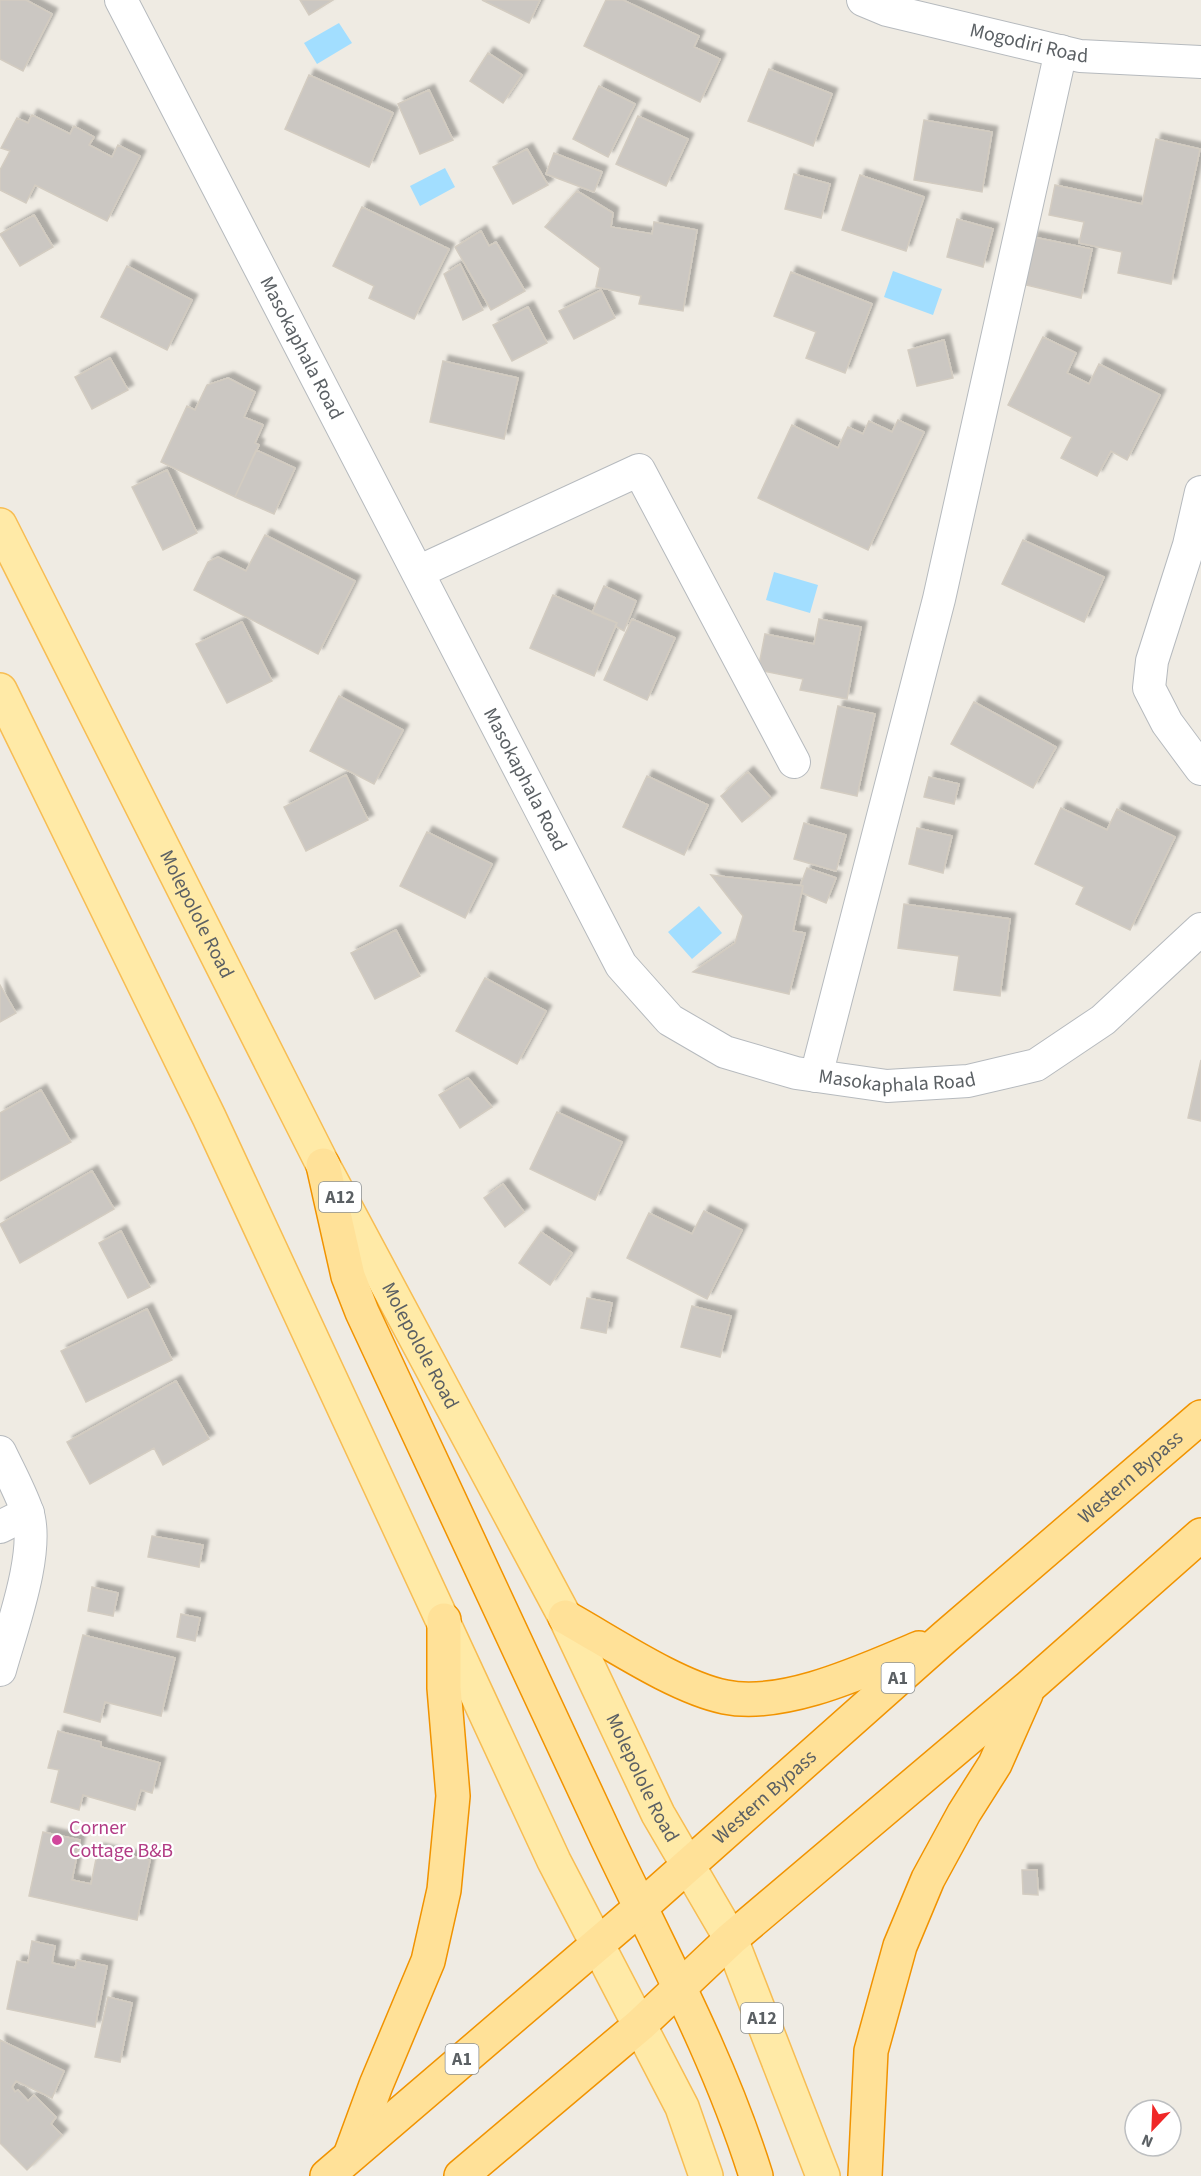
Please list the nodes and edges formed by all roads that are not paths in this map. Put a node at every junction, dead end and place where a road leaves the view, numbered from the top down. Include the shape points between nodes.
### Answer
1 (121, 0) edge
2 (863, 0) edge
3 (1062, 51) junction
4 (1201, 62) edge
5 (1201, 492) edge
6 (0, 525) edge
7 (418, 572) junction
8 (0, 690) edge
9 (794, 762) dead end
10 (1201, 769) edge
11 (1201, 929) edge
12 (816, 1076) junction
13 (322, 1165) junction
14 (1201, 1417) edge
15 (0, 1452) edge
16 (28, 1513) junction
17 (0, 1527) edge
18 (1201, 1535) edge
19 (564, 1617) junction
20 (444, 1620) junction
21 (945, 1637) junction
22 (0, 1670) edge
23 (1029, 1687) junction
24 (688, 1866) junction
25 (640, 1908) junction
26 (731, 1939) junction
27 (598, 1942) junction
28 (680, 1985) junction
29 (640, 2025) junction
30 (338, 2165) edge
31 (461, 2176) edge
32 (706, 2176) edge
33 (756, 2176) edge
34 (823, 2176) edge
35 (865, 2176) edge

1 - 7 street, Masokaphala Road
2 - 3 street, Mogodiri Road via 887,10
3 - 4 street, Mogodiri Road via 1080,56
3 - 12 street via 939,598
5 - 10 street via 1152,661 1149,688 1167,723
6 - 13 main road, Molepolole Road / A12
7 - 9 street via 639,470
7 - 12 street, Masokaphala Road via 621,965 670,1020 725,1052
8 - 20 main road via 214,1127
11 - 12 street, Masokaphala Road via 1103,1020 1036,1065 968,1081 887,1086
13 - 19 main road, Molepolole Road / A12
13 - 25 highway via 348,1276 362,1312
14 - 21 highway, Western Bypass / A1
15 - 16 street
16 - 17 street
16 - 22 street via 29,1560
18 - 23 highway
19 - 21 highway via 676,1678 725,1697 803,1691
19 - 24 main road, Molepolole Road / A12 via 658,1814
20 - 27 main road via 554,1861
20 - 30 highway via 444,1688 453,1796 444,1890 428,1961
21 - 24 highway, Western Bypass / A1
23 - 26 highway
23 - 35 highway via 994,1764 928,1879 900,1946 871,2051
24 - 25 highway, Western Bypass / A1
24 - 26 main road, Molepolole Road / A12
25 - 27 highway, Western Bypass / A1
25 - 28 highway
26 - 28 highway
26 - 34 main road, Molepolole Road / A12
27 - 29 main road
27 - 30 highway, Western Bypass / A1
28 - 29 highway
28 - 33 highway
29 - 31 highway
29 - 32 main road via 682,2107

